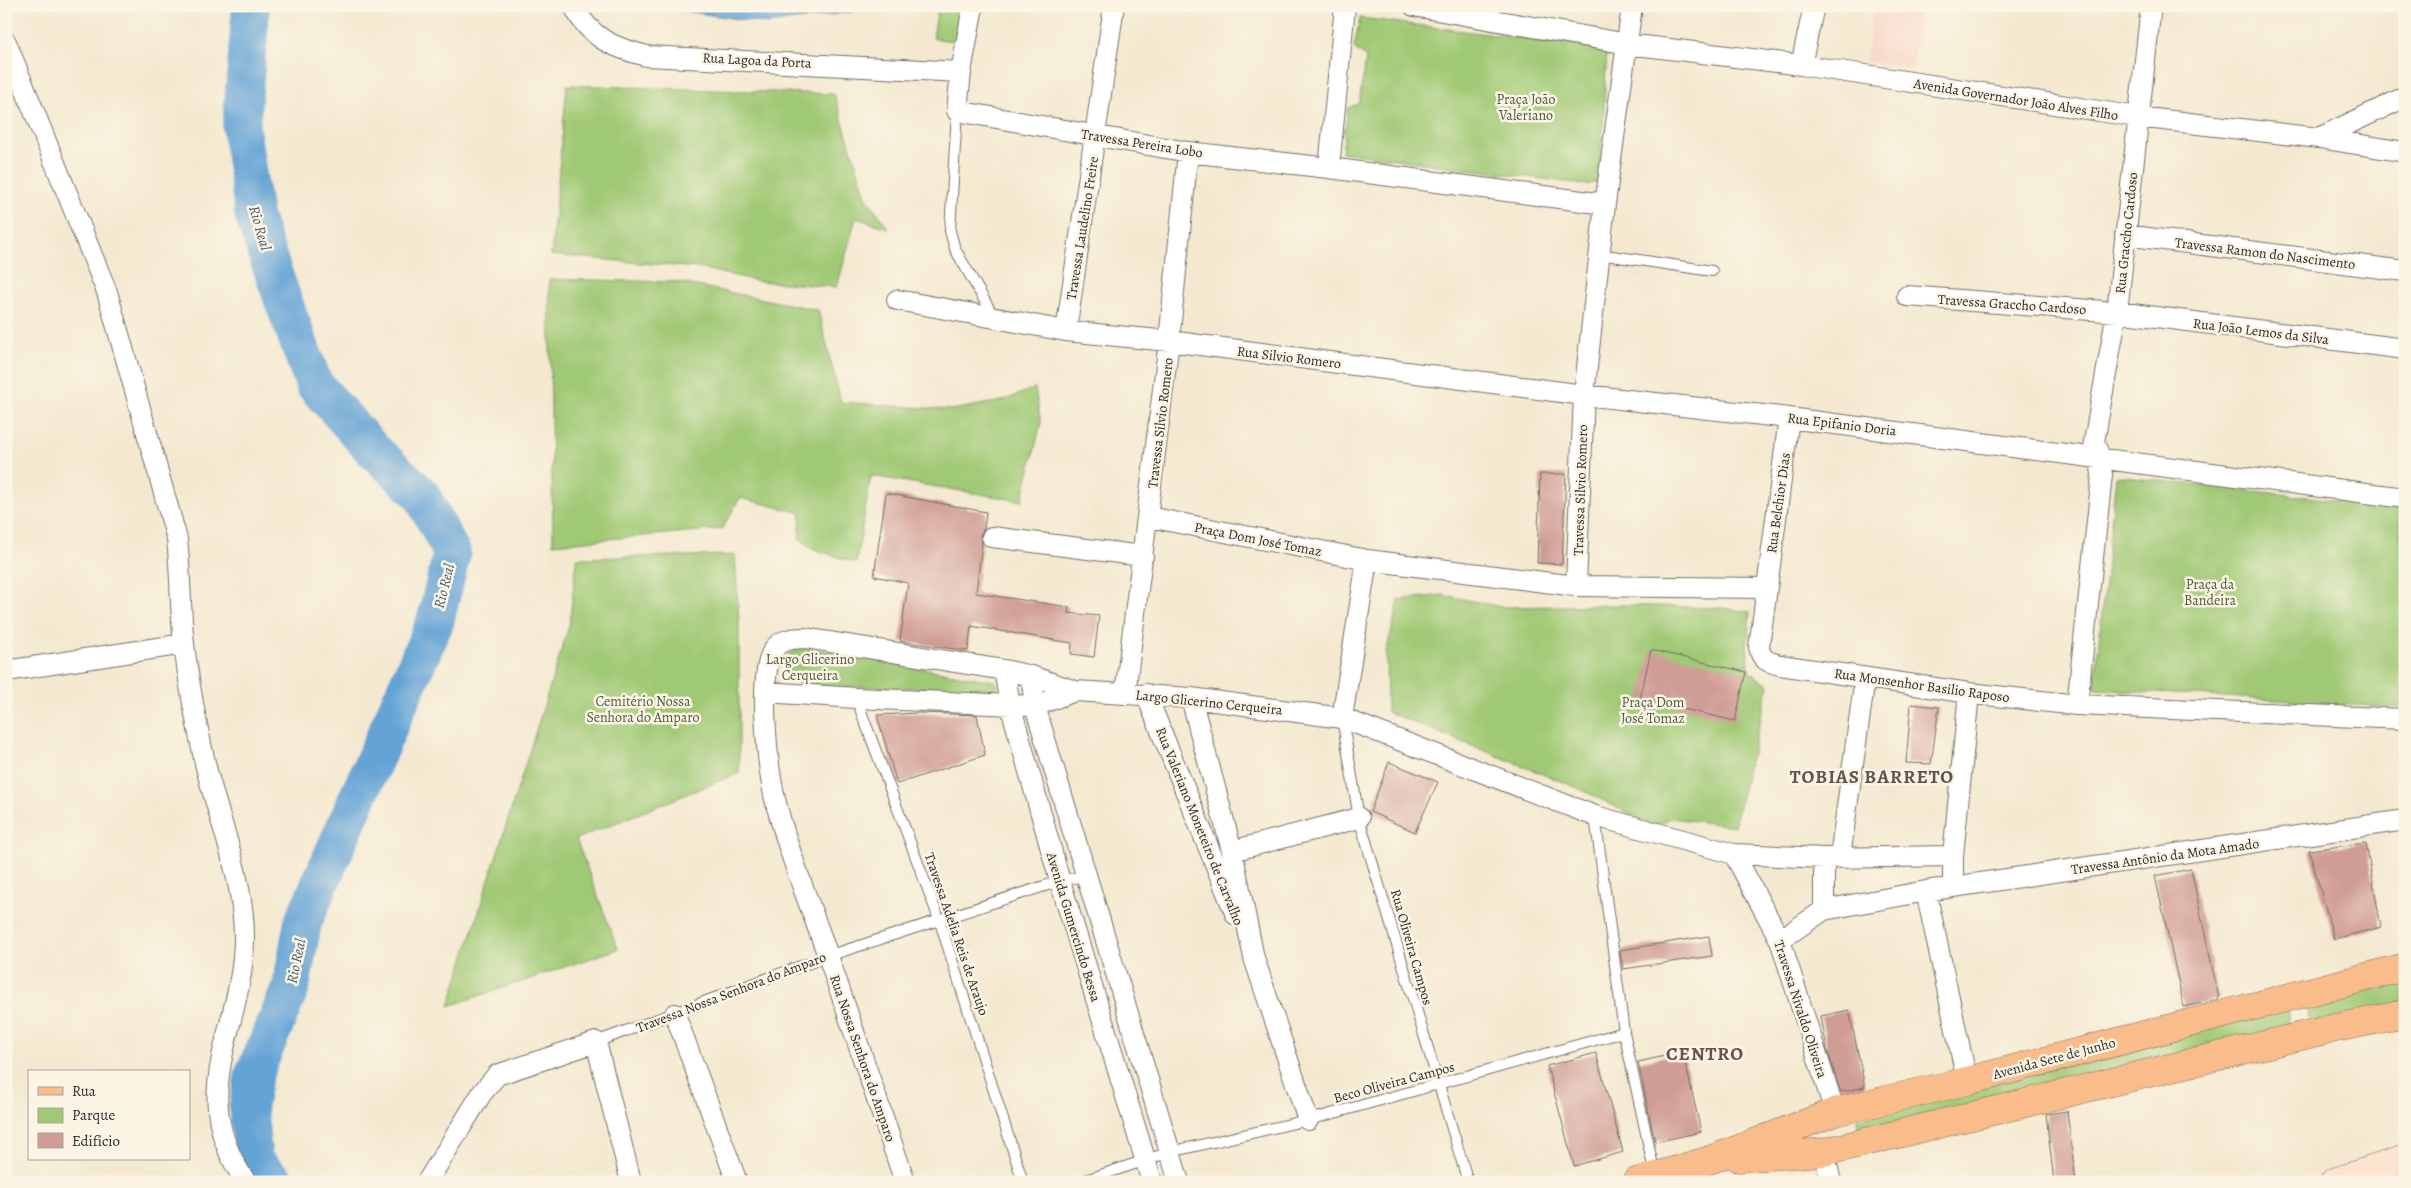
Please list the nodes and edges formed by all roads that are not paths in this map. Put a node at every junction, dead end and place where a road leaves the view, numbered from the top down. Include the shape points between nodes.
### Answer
1 (574, 6) edge
2 (973, 6) edge
3 (1114, 6) edge
4 (1345, 6) edge
5 (1414, 6) edge
6 (1632, 6) edge
7 (1814, 6) edge
8 (2151, 6) edge
9 (6, 42) edge
10 (1628, 44) junction
11 (1801, 65) junction
12 (960, 72) junction
13 (2405, 97) edge
14 (957, 111) junction
15 (2138, 118) junction
16 (1096, 136) junction
17 (2319, 138) junction
18 (1188, 152) junction
19 (2405, 152) edge
20 (1329, 168) junction
21 (1605, 204) junction
22 (2126, 235) junction
23 (1599, 254) junction
24 (1712, 271) dead end
25 (2405, 271) edge
26 (1907, 296) dead end
27 (897, 300) dead end
28 (2117, 312) junction
29 (994, 318) junction
30 (1066, 331) junction
31 (1169, 341) junction
32 (2405, 349) edge
33 (1584, 395) junction
34 (1789, 418) junction
35 (2100, 457) junction
36 (2405, 498) edge
37 (1148, 517) junction
38 (992, 537) dead end
39 (1143, 556) junction
40 (1367, 560) junction
41 (1576, 586) junction
42 (1766, 588) junction
43 (805, 638) joint
44 (184, 644) junction
45 (1004, 670) junction
46 (6, 671) edge
47 (1031, 676) junction
48 (1865, 678) junction
49 (1075, 691) junction
50 (765, 692) junction
51 (1969, 693) junction
52 (1125, 694) junction
53 (1146, 694) junction
54 (856, 698) junction
55 (1191, 698) junction
56 (1010, 704) junction
57 (2077, 705) junction
58 (1035, 706) junction
59 (1342, 718) junction
60 (2405, 720) edge
61 (1595, 816) junction
62 (1359, 818) junction
63 (2405, 820) edge
64 (1232, 851) junction
65 (1734, 854) junction
66 (1953, 856) junction
67 (1832, 858) junction
68 (1088, 876) junction
69 (1060, 881) junction
70 (1953, 887) junction
71 (1926, 891) junction
72 (1824, 910) junction
73 (939, 918) junction
74 (1780, 940) junction
75 (828, 956) junction
76 (1254, 958) junction
77 (2405, 967) edge
78 (2332, 986) junction
79 (675, 1014) junction
80 (2405, 1014) edge
81 (2326, 1030) junction
82 (1624, 1032) junction
83 (596, 1042) junction
84 (1967, 1081) junction
85 (1438, 1084) junction
86 (1835, 1112) junction
87 (1308, 1120) junction
88 (1170, 1152) junction
89 (1824, 1152) junction
90 (2405, 1159) edge
91 (1145, 1161) junction
92 (1707, 1161) junction
93 (1647, 1179) edge
94 (246, 1182) edge
95 (427, 1182) edge
96 (631, 1182) edge
97 (737, 1182) edge
98 (905, 1182) edge
99 (1023, 1182) edge
100 (1080, 1182) edge
101 (1152, 1182) edge
102 (1178, 1182) edge
103 (1468, 1182) edge
104 (1831, 1182) edge
105 (2334, 1182) edge

1 - 12 street, Rua Lagoa da Porta via 588,30 602,41 620,50 646,56
2 - 12 street
3 - 16 street, Travessa Laudelino Freire
4 - 20 street
5 - 10 street
6 - 10 street
7 - 11 street
8 - 15 street, Rua Graccho Cardoso
9 - 44 street via 104,283 135,385 178,539
10 - 11 street, Avenida Governador João Alves Filho
10 - 21 street
11 - 15 street, Avenida Governador João Alves Filho
12 - 14 street
13 - 17 street
14 - 16 street, Travessa Pereira Lobo
14 - 29 lane via 951,239
15 - 17 street, Avenida Governador João Alves Filho
15 - 22 street, Rua Graccho Cardoso
16 - 18 street, Travessa Pereira Lobo
16 - 30 street, Travessa Laudelino Freire
17 - 19 street, Avenida Governador João Alves Filho
18 - 20 street, Travessa Pereira Lobo
18 - 31 street, Travessa Silvio Romero
20 - 21 street
21 - 23 street
22 - 25 street, Travessa Ramon do Nascimento
22 - 28 street, Rua Graccho Cardoso
23 - 24 lane
23 - 33 street
26 - 28 street, Travessa Graccho Cardoso
27 - 29 street, Rua Silvio Romero
28 - 32 street, Rua João Lemos da Silva
28 - 35 street, Rua Graccho Cardoso via 2094,442
29 - 30 street, Rua Silvio Romero
30 - 31 street, Rua Silvio Romero
31 - 33 street, Rua Silvio Romero
31 - 37 street, Travessa Silvio Romero
33 - 34 street, Rua Epifanio Doria
33 - 41 street, Travessa Silvio Romero
34 - 35 street, Rua Epifanio Doria
34 - 42 street, Rua Belchior Dias
35 - 36 street
35 - 57 street via 2102,475
37 - 39 street, Travessa Silvio Romero
37 - 40 street, Praça Dom José Tomaz
38 - 39 street
39 - 52 street, Travessa Silvio Romero
40 - 41 street, Praça Dom José Tomaz
40 - 59 street
41 - 42 street, Praça Dom José Tomaz
42 - 48 street, Rua Monsenhor Basilio Raposo via 1759,647 1760,655 1767,662
43 - 45 street, Largo Glicerino Cerqueira
43 - 50 street, Rua Nossa Senhora do Amparo via 786,640 774,648 770,655
44 - 46 street
44 - 94 street via 206,768 241,900 242,967 217,1080 216,1102 226,1148
45 - 47 street, Largo Glicerino Cerqueira
45 - 56 street, Avenida Gumercindo Bessa
47 - 49 street, Largo Glicerino Cerqueira
47 - 58 street, Avenida Gumercindo Bessa
48 - 51 street, Rua Monsenhor Basilio Raposo
48 - 67 street
49 - 52 street, Largo Glicerino Cerqueira
49 - 58 street, Largo Glicerino Cerqueira
50 - 54 street, Largo Glicerino Cerqueira
50 - 75 street, Rua Nossa Senhora do Amparo via 766,752 774,794 793,860
51 - 57 street, Rua Monsenhor Basilio Raposo
51 - 66 street
52 - 53 street, Largo Glicerino Cerqueira
53 - 55 street, Largo Glicerino Cerqueira
53 - 76 street, Rua Valeriano Moneteiro de Carvalho
54 - 56 street, Largo Glicerino Cerqueira
54 - 73 lane, Travessa Adelia Reis de Araujo
55 - 59 street, Largo Glicerino Cerqueira
55 - 64 street, Rua Valeriano Moneteiro de Carvalho
56 - 58 street, Largo Glicerino Cerqueira
56 - 69 street, Avenida Gumercindo Bessa
57 - 60 street
58 - 68 street, Avenida Gumercindo Bessa
59 - 61 street
59 - 62 lane, Rua Oliveira Campos
61 - 65 street
61 - 82 lane
62 - 64 street
62 - 85 lane, Rua Oliveira Campos
63 - 70 street, Travessa Antônio da Mota Amado
64 - 76 street, Rua Valeriano Moneteiro de Carvalho
65 - 67 street
65 - 74 street, Travessa Nivaldo Oliveira
66 - 67 street
66 - 70 street
67 - 72 street
68 - 69 lane, Travessa Nossa Senhora do Amparo
68 - 88 street, Avenida Gumercindo Bessa
69 - 73 lane, Travessa Nossa Senhora do Amparo
69 - 91 street, Avenida Gumercindo Bessa
70 - 71 street, Travessa Antônio da Mota Amado
71 - 72 street, Travessa Antônio da Mota Amado
71 - 84 street
72 - 74 street
73 - 75 lane, Travessa Nossa Senhora do Amparo
73 - 99 lane, Travessa Adelia Reis de Araujo
74 - 86 street, Travessa Nivaldo Oliveira
75 - 79 lane, Travessa Nossa Senhora do Amparo
75 - 98 street, Rua Nossa Senhora do Amparo
76 - 87 street, Rua Valeriano Moneteiro de Carvalho
77 - 78 main road, Avenida Sete de Junho
78 - 81 main road via 2306,1002 2299,1015 2299,1021 2308,1027
78 - 84 main road, Avenida Sete de Junho
79 - 83 lane, Travessa Nossa Senhora do Amparo
79 - 97 street
80 - 81 main road, Avenida Sete de Junho
81 - 89 main road, Avenida Sete de Junho
82 - 85 lane, Beco Oliveira Campos
82 - 93 lane
83 - 95 street, Travessa Nossa Senhora do Amparo via 497,1075 482,1093
83 - 96 street
84 - 86 main road, Avenida Sete de Junho
85 - 87 lane, Beco Oliveira Campos
85 - 103 lane, Rua Oliveira Campos
86 - 92 main road, Avenida Sete de Junho
87 - 88 lane, Beco Oliveira Campos
88 - 91 lane, Beco Oliveira Campos
88 - 102 street, Avenida Gumercindo Bessa
89 - 92 main road, Avenida Sete de Junho
89 - 104 street
90 - 105 street
91 - 100 lane, Beco Oliveira Campos
91 - 101 street, Avenida Gumercindo Bessa
92 - 93 main road, Avenida Sete de Junho

